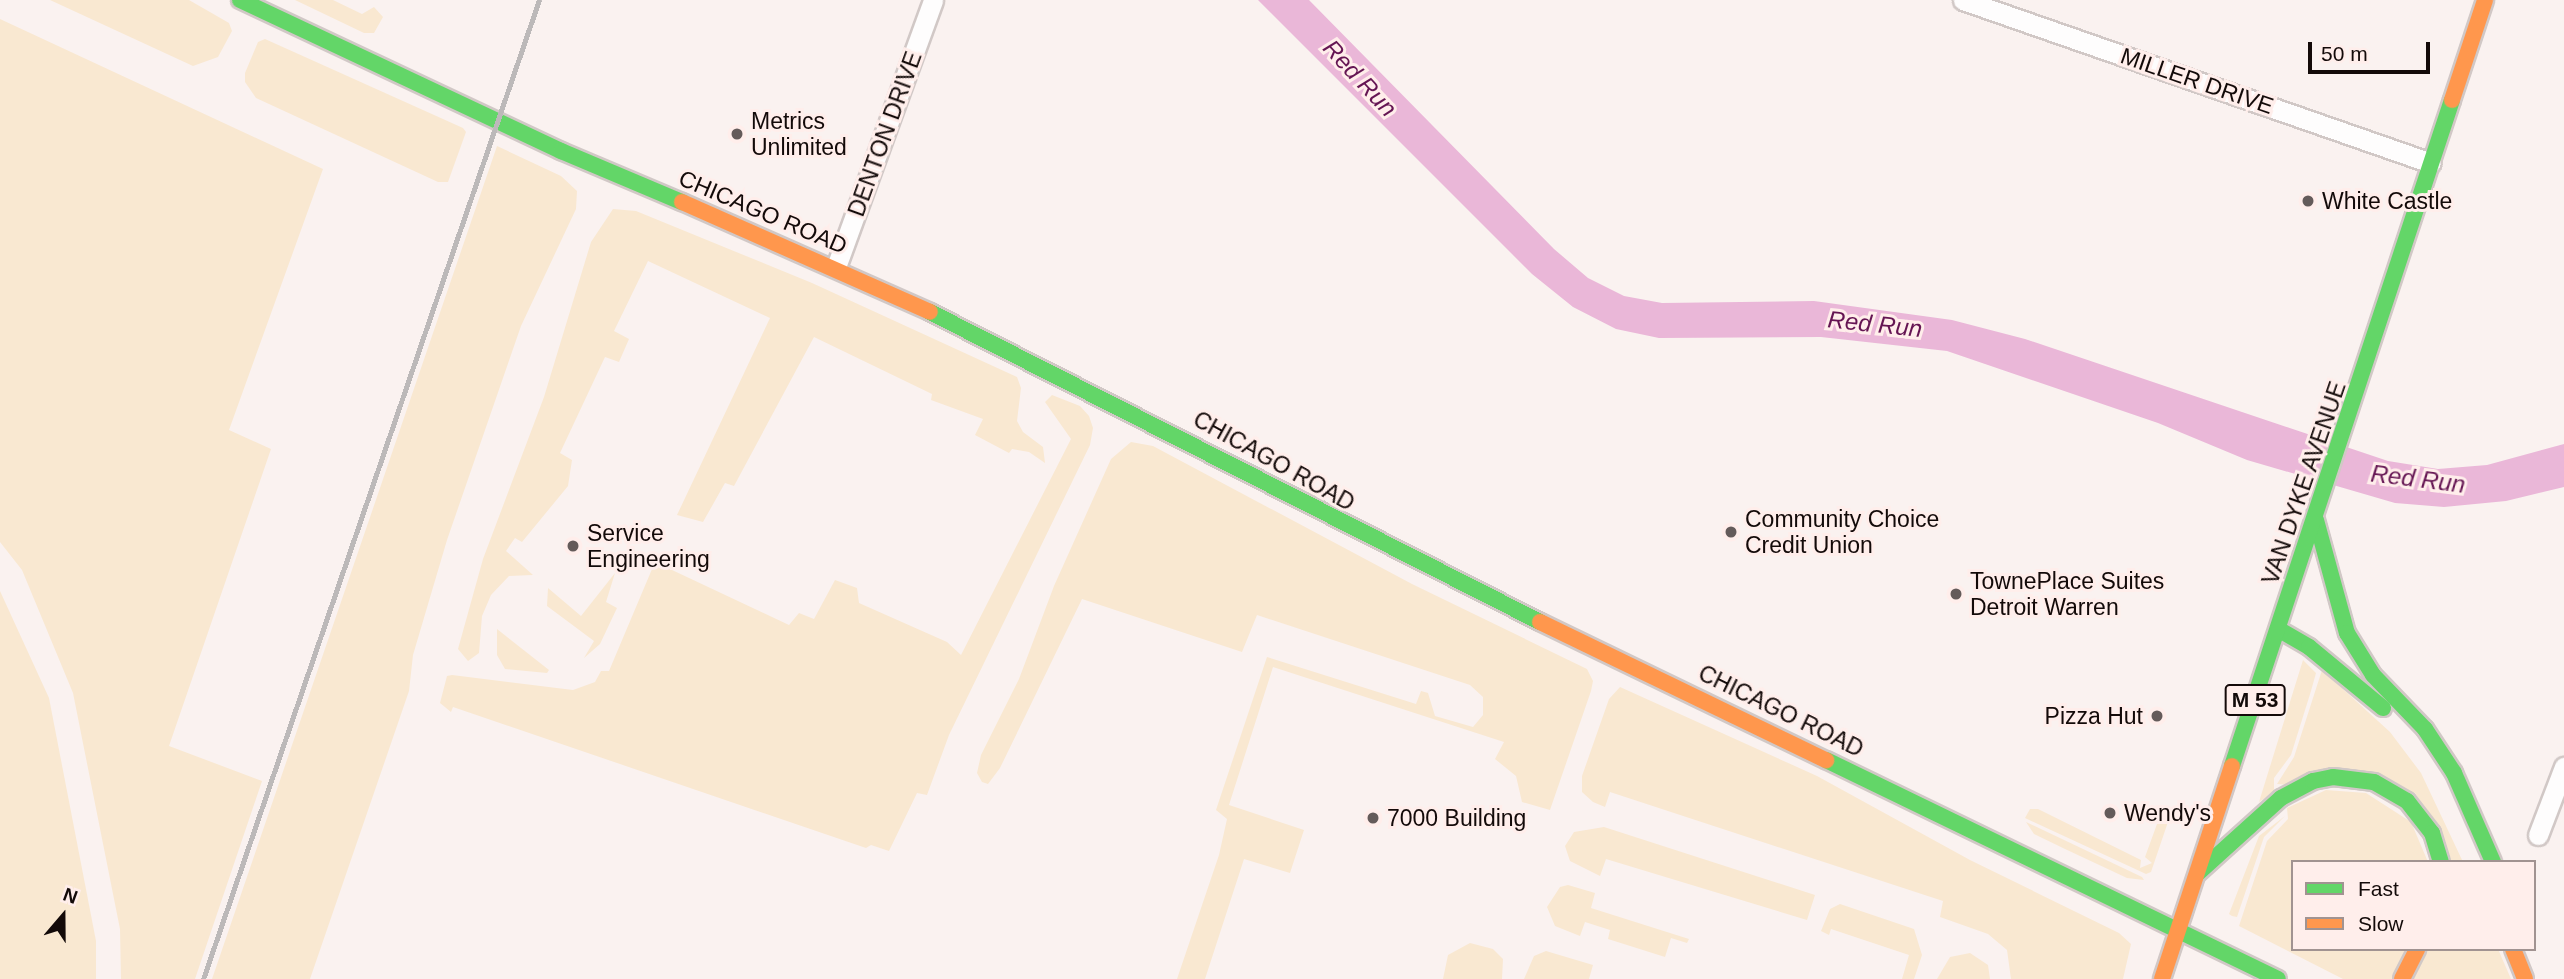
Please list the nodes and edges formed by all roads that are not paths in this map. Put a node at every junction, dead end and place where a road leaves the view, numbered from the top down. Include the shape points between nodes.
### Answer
1 (240, 0) edge
2 (933, 0) edge
3 (1963, 0) edge
4 (2485, 0) edge
5 (2430, 163) junction
6 (836, 267) junction
7 (2316, 520) junction
8 (2278, 629) junction
9 (2564, 766) edge
10 (2538, 835) dead end
11 (2440, 860) edge
12 (2476, 860) edge
13 (2492, 860) edge
14 (2197, 874) junction
15 (2179, 929) junction
16 (2416, 951) edge
17 (2514, 951) edge
18 (2530, 951) edge
19 (2162, 979) edge
20 (2278, 979) edge
21 (2402, 979) edge
22 (2525, 979) edge
23 (2541, 979) edge

1 - 6 main road, CHICAGO ROAD via 608,172
2 - 6 street, DENTON DRIVE
3 - 5 street, MILLER DRIVE
4 - 5 main road, VAN DYKE AVENUE / M 53
5 - 7 main road, VAN DYKE AVENUE / M 53
6 - 15 main road, CHICAGO ROAD via 1127,407 1407,557
7 - 8 main road, VAN DYKE AVENUE / M 53
7 - 13 main road via 2347,633 2373,675 2425,729 2447,761
8 - 12 main road via 2325,659 2415,741 2448,795
8 - 14 main road, VAN DYKE AVENUE / M 53
9 - 10 street
11 - 14 main road via 2432,833 2406,801 2374,782 2333,777 2313,781 2281,798
14 - 15 main road, VAN DYKE AVENUE / M 53
15 - 19 main road, VAN DYKE AVENUE / M 53
15 - 20 main road, CHICAGO ROAD
16 - 21 main road
17 - 22 main road
18 - 23 main road

